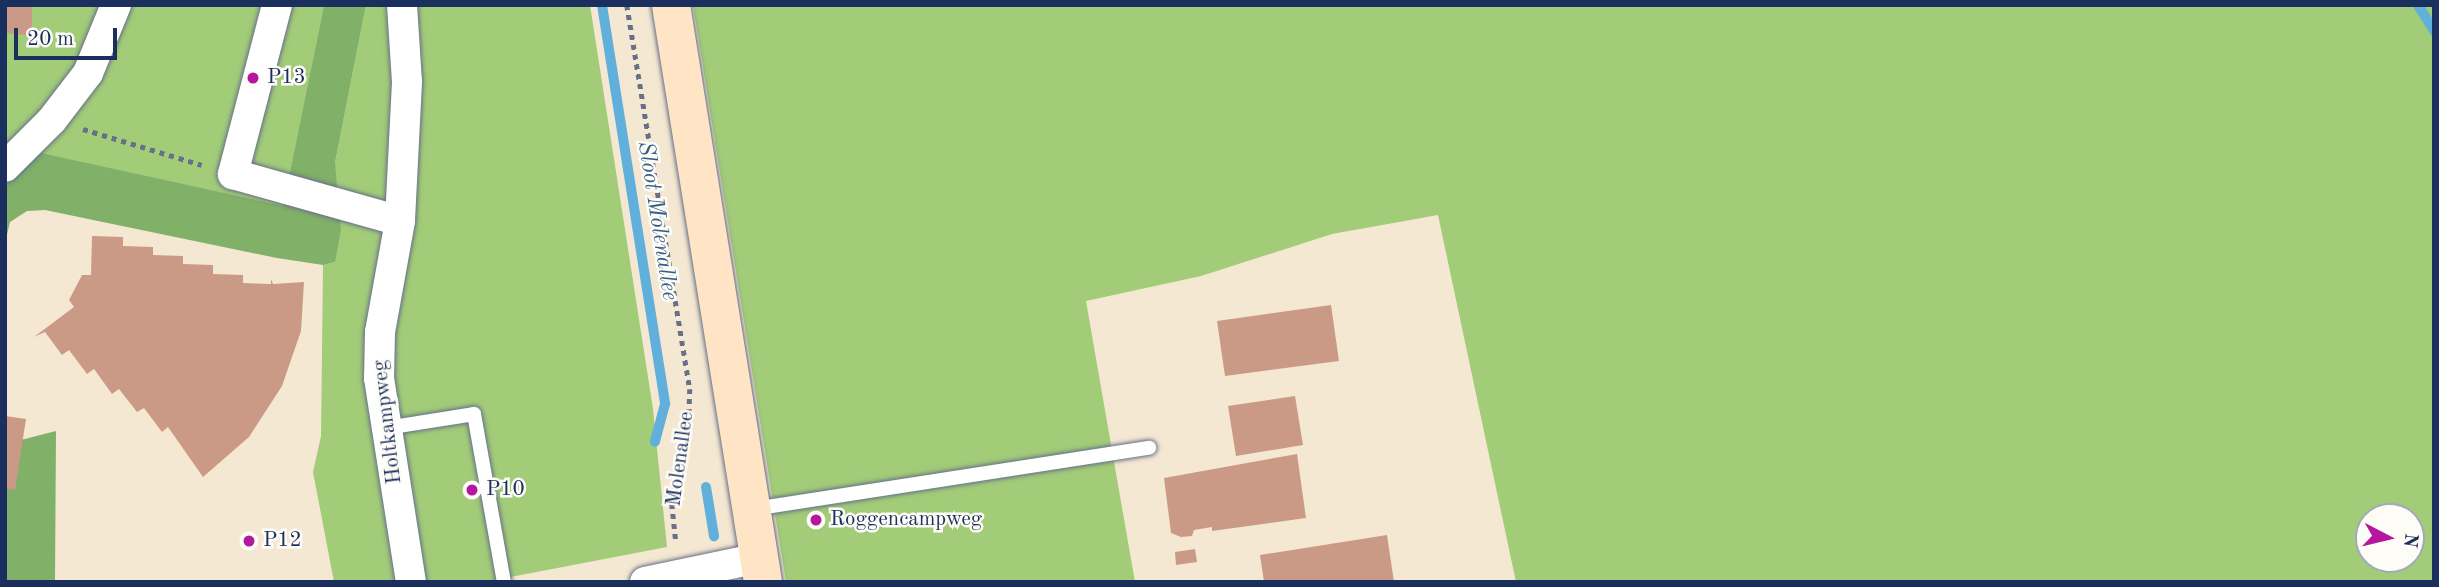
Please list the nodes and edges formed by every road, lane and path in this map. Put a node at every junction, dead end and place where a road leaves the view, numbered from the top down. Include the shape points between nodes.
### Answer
1 (116, 5) edge
2 (277, 5) edge
3 (402, 5) edge
4 (627, 5) edge
5 (671, 5) edge
6 (52, 120) junction
7 (5, 167) edge
8 (233, 174) junction
9 (400, 221) junction
10 (386, 428) junction
11 (1149, 448) dead end
12 (752, 509) junction
13 (761, 570) edge
14 (681, 574) junction
15 (411, 582) edge
16 (504, 582) edge
17 (645, 582) edge

1 - 6 street via 88,73
2 - 8 street
3 - 9 street, Holtkampweg via 407,82
4 - 14 path, Molenallee via 690,389 689,419 672,504
5 - 12 main road
6 - 7 street
6 - 8 path
8 - 9 street
9 - 10 street, Holtkampweg via 380,332 379,378
10 - 15 street, Holtkampweg
10 - 16 lane via 474,414
11 - 12 lane
12 - 13 main road
13 - 14 street
14 - 17 street

